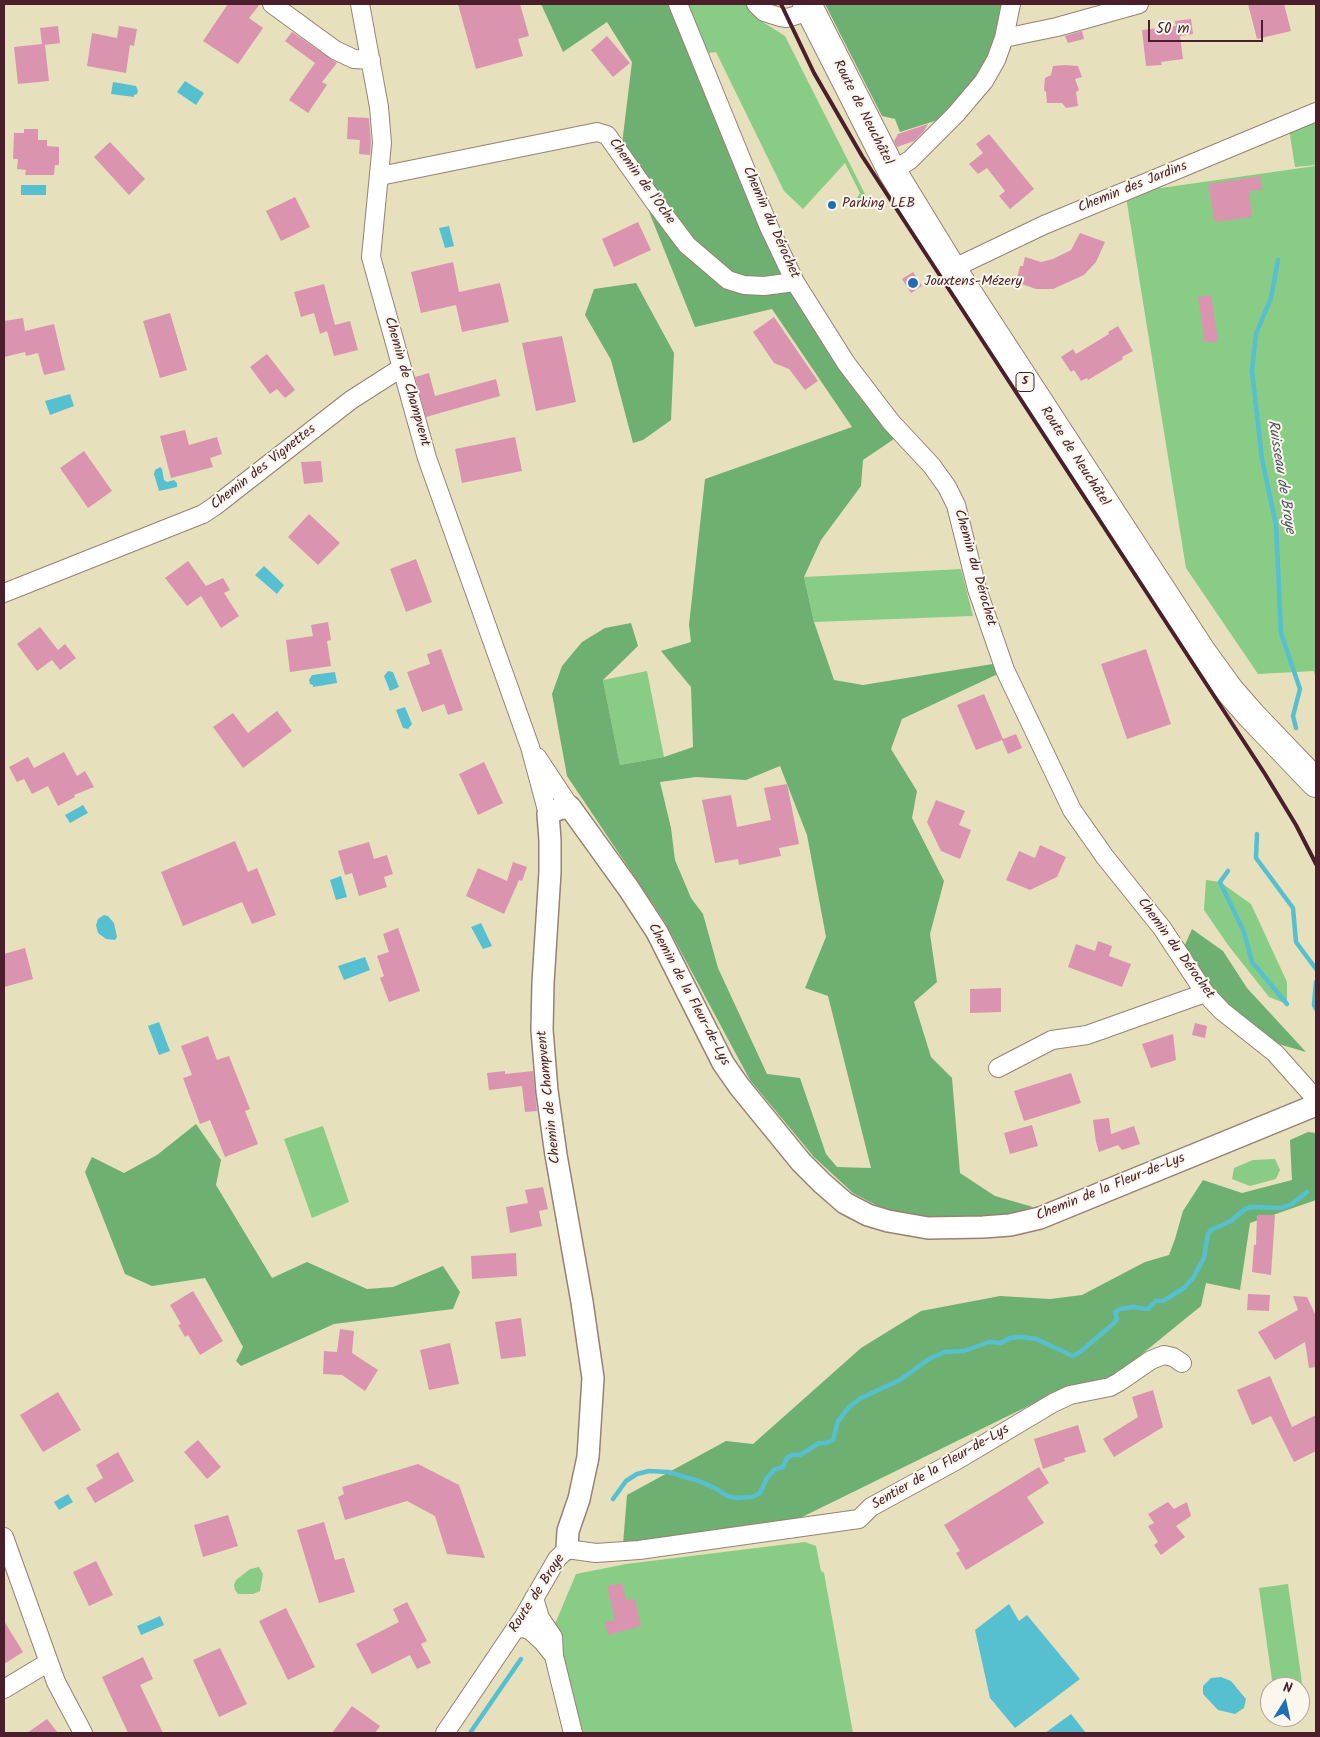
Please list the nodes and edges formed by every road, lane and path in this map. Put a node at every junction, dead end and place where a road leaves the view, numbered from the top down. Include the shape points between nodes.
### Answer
1 (272, 4) edge
2 (360, 4) edge
3 (678, 4) edge
4 (756, 4) edge
5 (1011, 4) edge
6 (1139, 4) edge
7 (808, 7) edge
8 (1004, 38) junction
9 (371, 60) junction
10 (1316, 112) edge
11 (892, 171) junction
12 (380, 176) junction
13 (952, 269) junction
14 (795, 282) junction
15 (401, 368) junction
16 (4, 593) edge
17 (530, 747) junction
18 (1316, 783) edge
19 (570, 807) junction
20 (548, 814) junction
21 (1205, 993) junction
22 (998, 1068) dead end
23 (1316, 1099) edge
24 (1316, 1105) edge
25 (1182, 1363) dead end
26 (593, 1378) joint
27 (5, 1544) edge
28 (567, 1549) junction
29 (534, 1598) junction
30 (515, 1629) junction
31 (554, 1656) junction
32 (49, 1662) junction
33 (4, 1689) edge
34 (83, 1733) edge
35 (445, 1733) edge
36 (573, 1733) edge

1 - 9 street via 335,50 354,59
2 - 9 street, Chemin de Champvent
3 - 14 street, Chemin du Dérochet via 769,227
4 - 7 street via 764,12 787,18
5 - 8 street
6 - 8 street
7 - 11 main road, Route de Neuchâtel / 5
8 - 11 street via 984,81 910,160
9 - 12 street, Chemin de Champvent via 382,143
10 - 13 street, Chemin des Jardins via 1044,225
11 - 13 main road, Route de Neuchâtel / 5
12 - 14 street, Chemin de l'Oche via 597,132 607,135 687,245 728,280 764,286
12 - 15 street, Chemin de Champvent via 371,257
13 - 18 main road, Route de Neuchâtel / 5 via 1215,672 1273,740
14 - 21 street, Chemin du Dérochet via 846,363 947,487 956,505 977,589 1005,670 1072,810 1162,928
15 - 16 street, Chemin des Vignettes via 351,400 203,514
15 - 17 street, Chemin de Champvent via 427,458
17 - 19 street, Chemin de Champvent
17 - 20 street, Chemin de Champvent
19 - 20 street
19 - 24 street, Chemin de la Fleur-de-Lys via 657,932 718,1055 739,1086 822,1184 845,1203 868,1214 928,1228 1010,1225 1040,1218
20 - 26 street, Chemin de Champvent via 550,872 542,1030 555,1146
21 - 22 street via 1087,1035 1052,1040
21 - 23 street, Chemin du Dérochet via 1222,1011 1275,1053
25 - 28 street, Sentier de la Fleur-de-Lys via 1164,1355 1110,1387 1070,1395 1053,1403 871,1507 859,1519 632,1551 596,1553
26 - 28 street, Route de Broye via 588,1457 568,1531
27 - 32 street
28 - 29 street, Route de Broye via 557,1559
29 - 30 street, Route de Broye
29 - 31 street via 540,1618 552,1637
30 - 31 street via 524,1628 537,1635
30 - 35 street, Route de Broye
31 - 36 street
32 - 33 street
32 - 34 street

